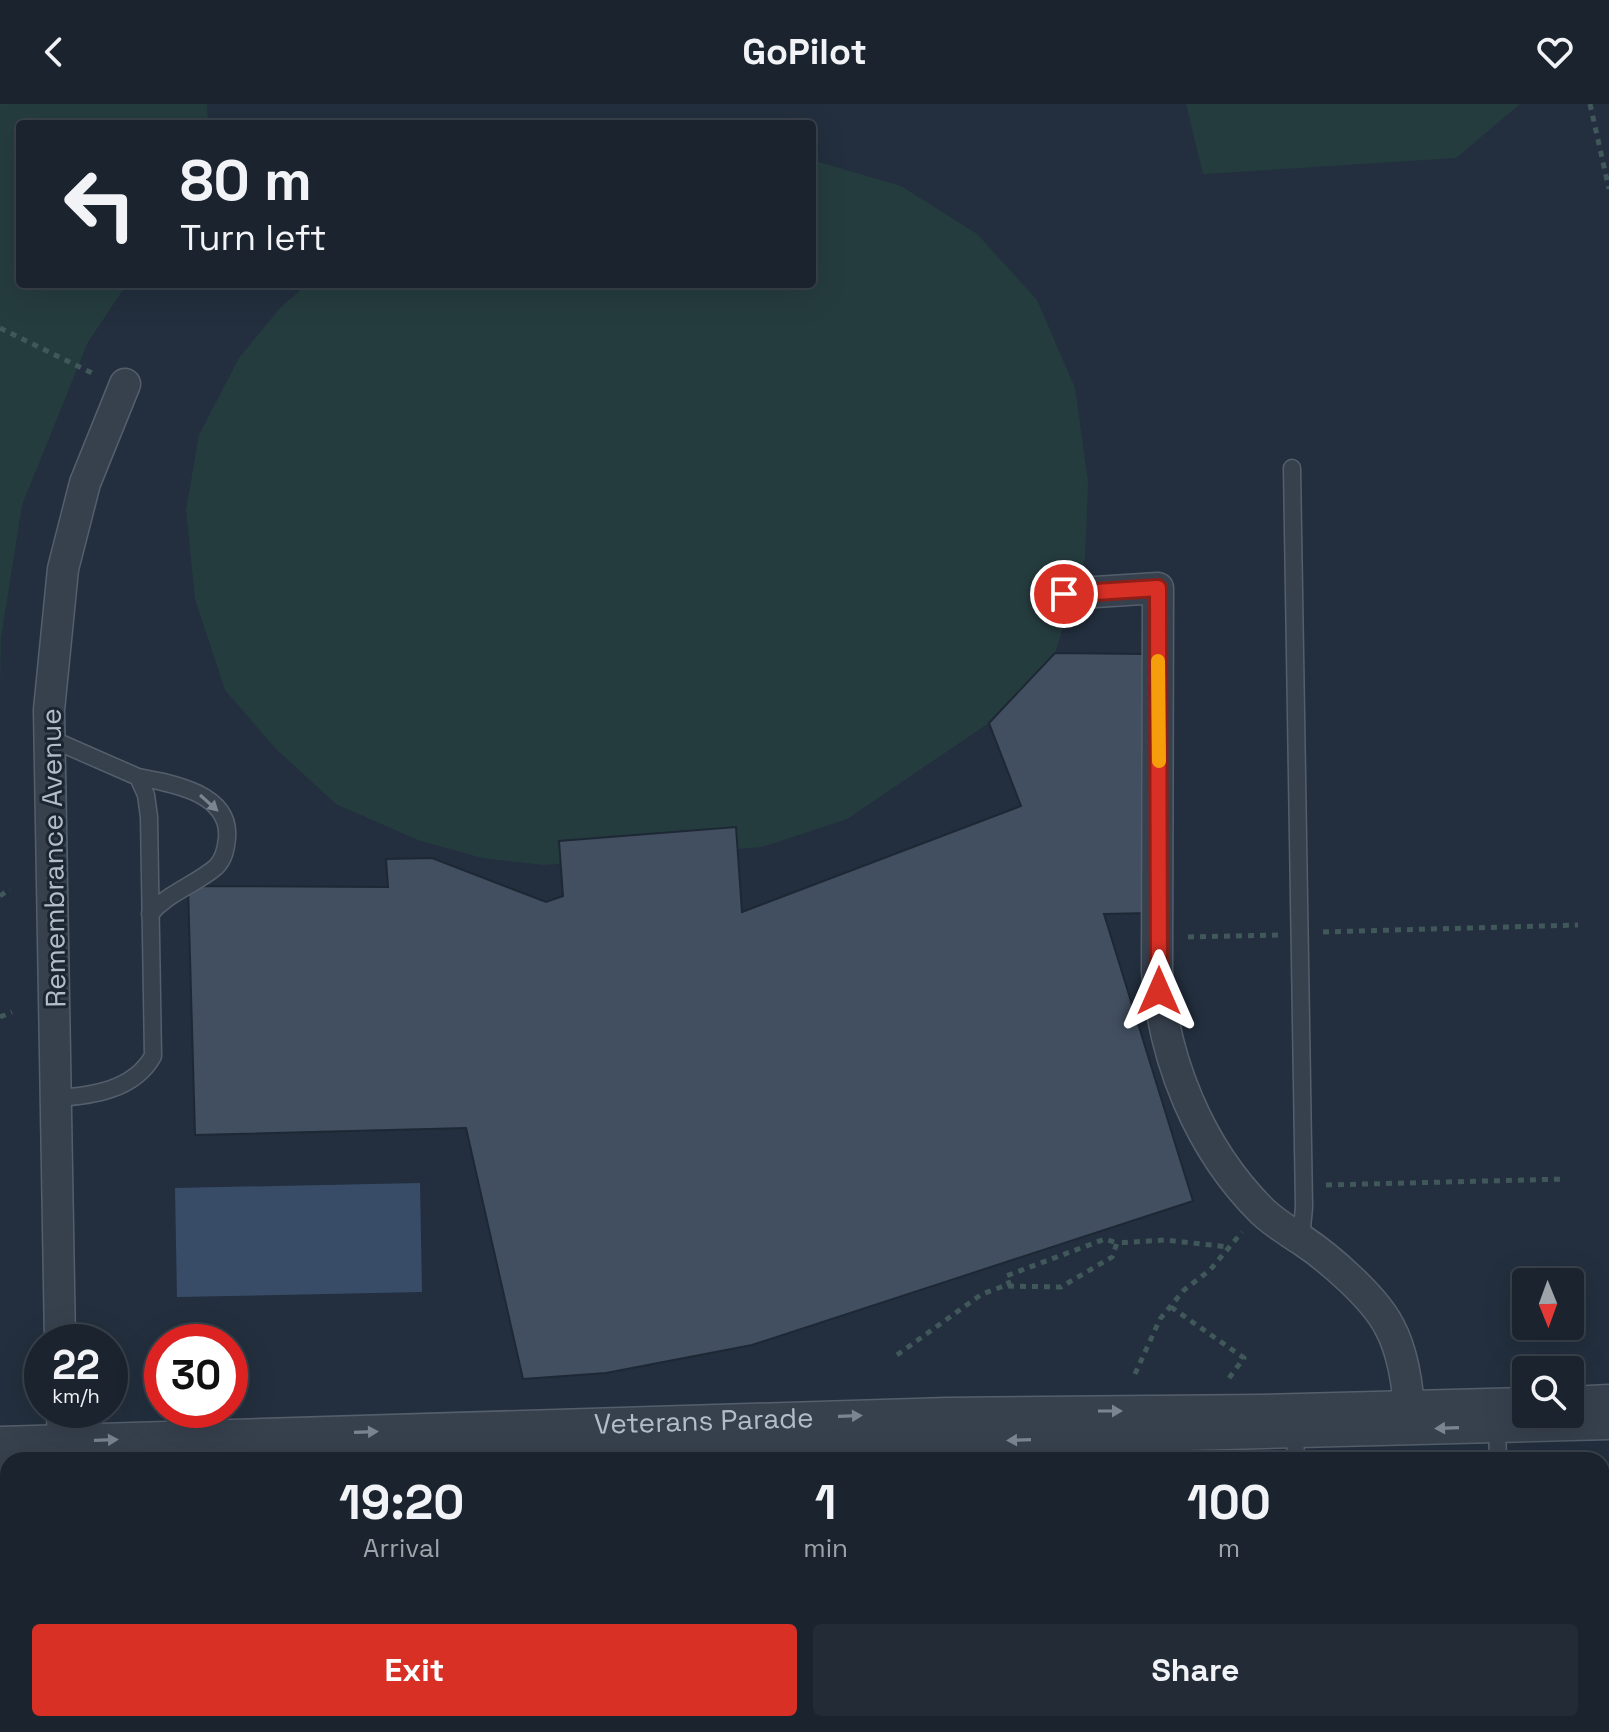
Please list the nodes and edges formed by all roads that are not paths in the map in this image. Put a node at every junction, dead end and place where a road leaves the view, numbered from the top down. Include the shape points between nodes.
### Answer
1 (125, 384) road end
2 (1292, 468) dead end
3 (1064, 594) dead end
4 (49, 738) junction
5 (138, 777) junction
6 (150, 914) junction
7 (56, 1098) junction
8 (1301, 1239) junction
9 (60, 1324) edge
10 (1609, 1400) edge
11 (1584, 1401) edge
12 (1512, 1405) edge
13 (1410, 1418) junction
14 (1609, 1424) edge
15 (1497, 1426) junction
16 (62, 1428) edge
17 (947, 1438) edge
18 (0, 1442) edge
19 (1296, 1446) edge
20 (63, 1451) edge
21 (491, 1452) edge
22 (1498, 1452) edge

1 - 4 street, Remembrance Avenue via 85,483 63,569
2 - 8 lane
3 - 8 street via 1158,588 1160,1011 1204,1134 1260,1209
4 - 5 lane
4 - 7 street, Remembrance Avenue
5 - 6 lane via 149,817
5 -> 6 lane via 179,784 206,798 222,815 228,833 218,866 164,898
6 - 7 lane via 153,1056 144,1072 119,1087
7 - 9 street, Remembrance Avenue
8 - 13 street via 1388,1323 1401,1358
10 - 11 street
12 - 13 street, Veterans Parade
15 -> 13 street, Veterans Parade
17 -> 13 street, Veterans Parade
13 - 19 street, Veterans Parade
14 - 15 street, Veterans Parade
15 - 22 lane
16 - 20 street
19 -> 17 street, Veterans Parade
20 -> 17 street, Veterans Parade
17 - 21 street, Veterans Parade
18 - 20 street, Veterans Parade

